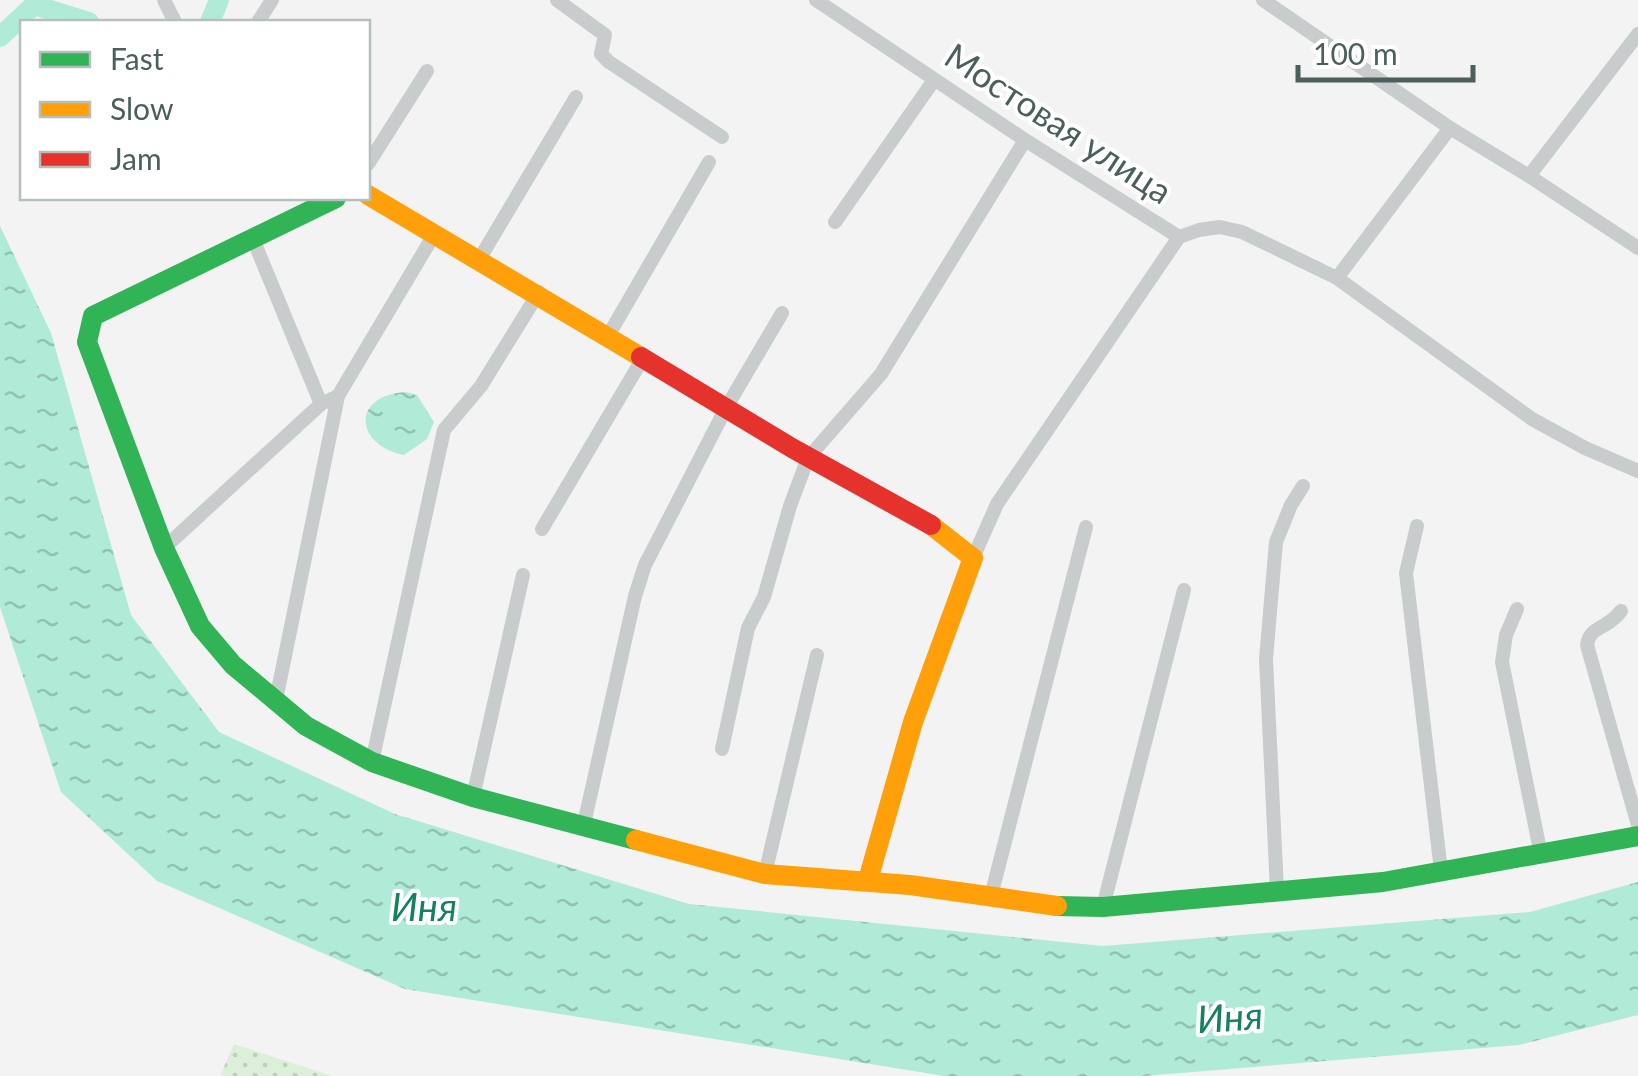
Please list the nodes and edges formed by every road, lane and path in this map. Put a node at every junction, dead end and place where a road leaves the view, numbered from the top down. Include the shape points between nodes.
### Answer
1 (558, 0) edge
2 (816, 0) edge
3 (1263, 0) edge
4 (1638, 34) edge
5 (426, 70) dead end
6 (934, 80) junction
7 (576, 97) dead end
8 (1450, 128) junction
9 (722, 137) dead end
10 (1025, 140) junction
11 (370, 161) edge
12 (709, 162) dead end
13 (1530, 176) junction
14 (370, 196) edge
15 (332, 200) edge
16 (835, 222) dead end
17 (436, 233) junction
18 (1179, 237) junction
19 (253, 238) junction
20 (1638, 248) edge
21 (480, 258) junction
22 (1337, 278) junction
23 (539, 292) junction
24 (782, 313) dead end
25 (608, 336) junction
26 (643, 358) junction
27 (338, 396) junction
28 (321, 404) junction
29 (726, 408) junction
30 (808, 458) junction
31 (1638, 470) edge
32 (1303, 486) dead end
33 (1417, 526) dead end
34 (1086, 527) dead end
35 (542, 529) dead end
36 (164, 548) junction
37 (973, 558) junction
38 (522, 575) dead end
39 (1184, 590) dead end
40 (1517, 609) dead end
41 (1622, 611) dead end
42 (818, 654) dead end
43 (276, 700) junction
44 (722, 749) dead end
45 (372, 762) junction
46 (473, 797) junction
47 (584, 824) junction
48 (1638, 825) edge
49 (1638, 836) edge
50 (1541, 855) junction
51 (1441, 871) junction
52 (765, 874) junction
53 (868, 880) junction
54 (1278, 891) junction
55 (991, 896) junction
56 (1103, 907) junction

1 - 9 street via 604,35 600,54 609,62
2 - 6 street, Мостовая улица
3 - 8 street
4 - 13 street
5 - 11 street
6 - 10 street, Мостовая улица
6 - 16 street
7 - 21 street
8 - 13 street
8 - 22 street
10 - 18 street, Мостовая улица
10 - 30 street via 881,374
12 - 25 street
13 - 20 street
14 - 17 street
15 - 19 street
17 - 21 street
17 - 27 street
18 - 22 street, Мостовая улица via 1220,227 1242,232
18 - 37 street via 998,504
19 - 28 street
19 - 36 street via 93,316 88,325 87,342
21 - 23 street
22 - 31 street, Мостовая улица via 1532,419
23 - 25 street
23 - 45 street via 481,386 444,430
24 - 29 street
25 - 26 street
26 - 29 street
26 - 35 street
27 - 28 street
27 - 43 street
28 - 36 street
29 - 30 street
29 - 47 street via 645,565
30 - 37 street via 953,538
30 - 44 street via 748,628
32 - 54 street via 1276,542 1266,659
33 - 51 street via 1406,574
34 - 55 street
36 - 43 street via 200,626
37 - 53 street via 913,722
38 - 46 street
39 - 56 street
40 - 50 street via 1502,662
41 - 48 street via 1589,635 1588,646
42 - 52 street
43 - 45 street via 306,726
45 - 46 street
46 - 47 street
47 - 52 street
49 - 50 street
50 - 51 street
51 - 54 street
52 - 53 street
53 - 55 street
54 - 56 street
55 - 56 street

